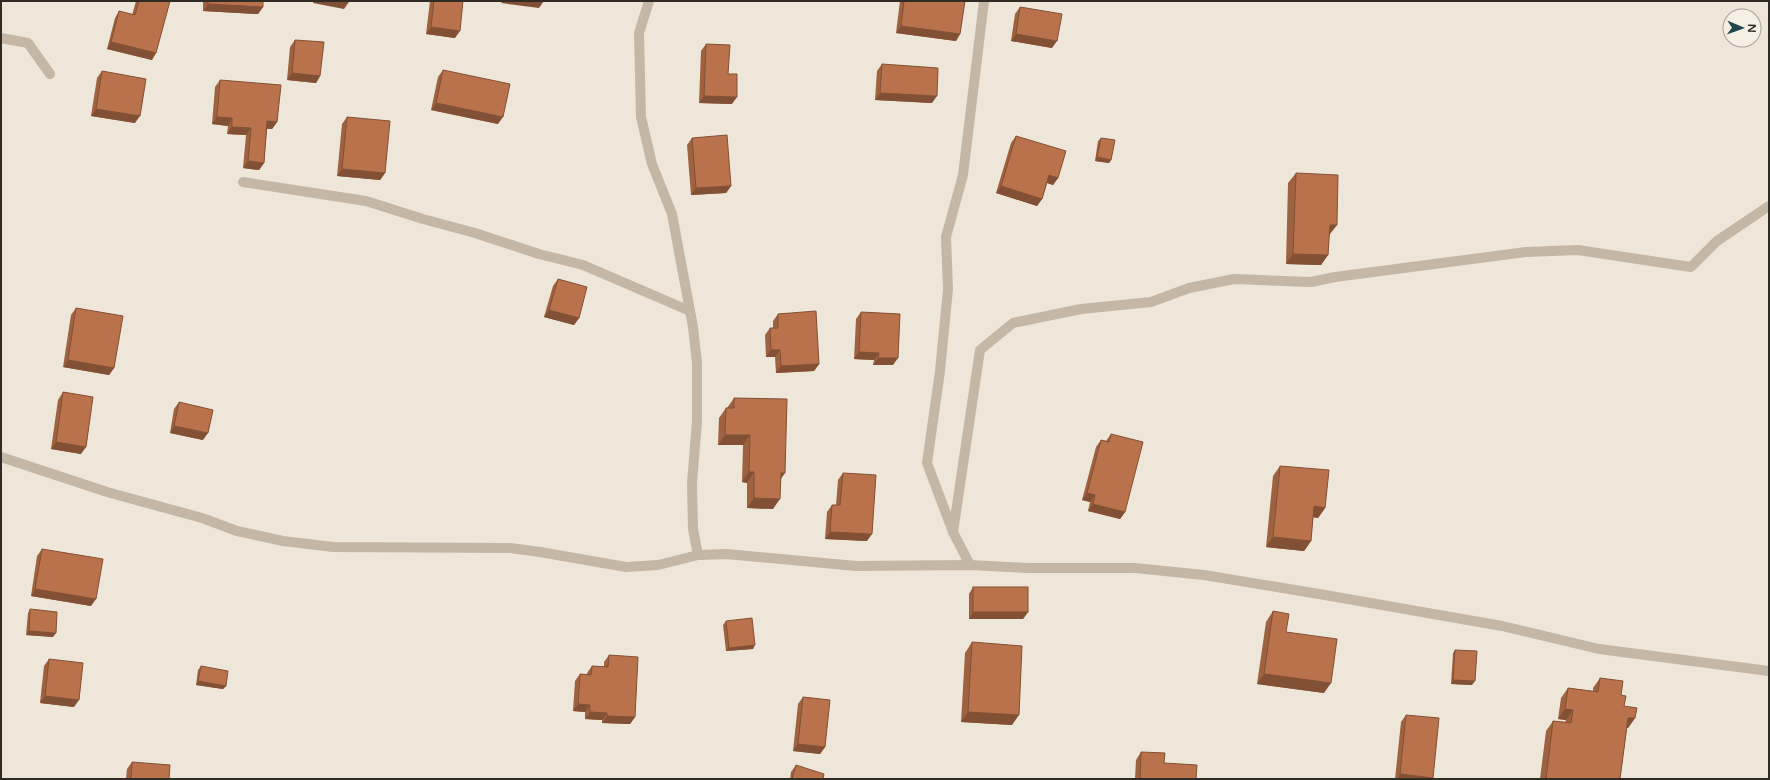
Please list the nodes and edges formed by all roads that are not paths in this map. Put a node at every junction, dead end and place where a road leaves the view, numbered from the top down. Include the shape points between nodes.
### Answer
1 (649, 1) edge
2 (984, 1) edge
3 (1, 38) edge
4 (50, 74) dead end
5 (244, 182) dead end
6 (1769, 206) edge
7 (690, 311) junction
8 (1, 457) edge
9 (953, 532) junction
10 (698, 555) junction
11 (970, 565) junction
12 (1769, 671) edge

1 - 7 street via 639,33 641,117 652,164 672,214
2 - 9 street via 963,175 946,237 948,289 927,463
3 - 4 street via 28,43
5 - 7 street via 366,201 475,232 539,254 583,265
6 - 9 street via 1717,241 1691,267 1578,250 1526,252 1335,276 1311,282 1234,279 1189,288 1150,302 1081,309 1013,323 980,350
7 - 10 street via 697,363 697,421 692,483 693,529
8 - 10 street via 237,531 283,541 333,547 510,548 626,567 658,565
9 - 11 street
10 - 11 street via 758,556 856,566
11 - 12 street via 1135,568 1204,575 1502,626 1599,649

